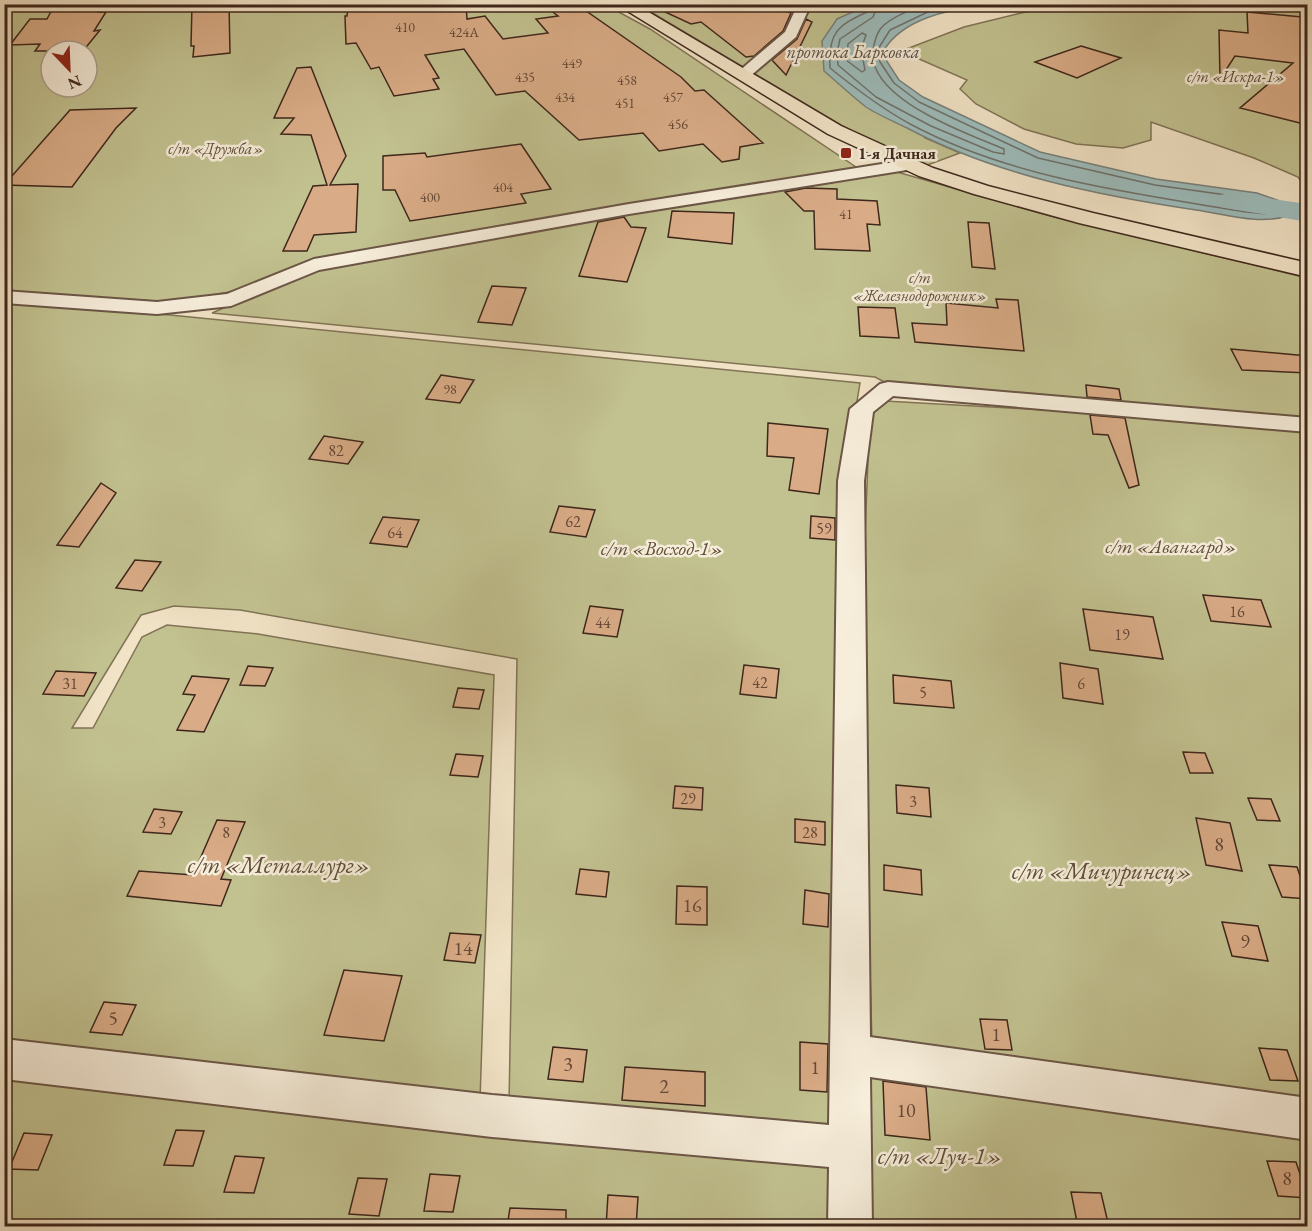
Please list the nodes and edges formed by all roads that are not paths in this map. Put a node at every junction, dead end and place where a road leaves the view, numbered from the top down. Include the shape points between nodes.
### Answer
1 (623, 4) edge
2 (805, 4) edge
3 (743, 75) junction
4 (907, 165) junction
5 (1308, 270) edge
6 (4, 297) edge
7 (1308, 425) edge
8 (850, 1054) junction
9 (4, 1059) edge
10 (1308, 1119) edge
11 (849, 1148) junction
12 (850, 1227) edge

1 - 3 main road
2 - 3 street via 791,34
3 - 4 main road
4 - 5 main road via 963,186 1108,224
4 - 6 street via 314,265 231,300 157,308
7 - 8 street via 888,389 862,409 850,481
8 - 10 street
8 - 11 street
9 - 11 street via 492,1116
11 - 12 street

